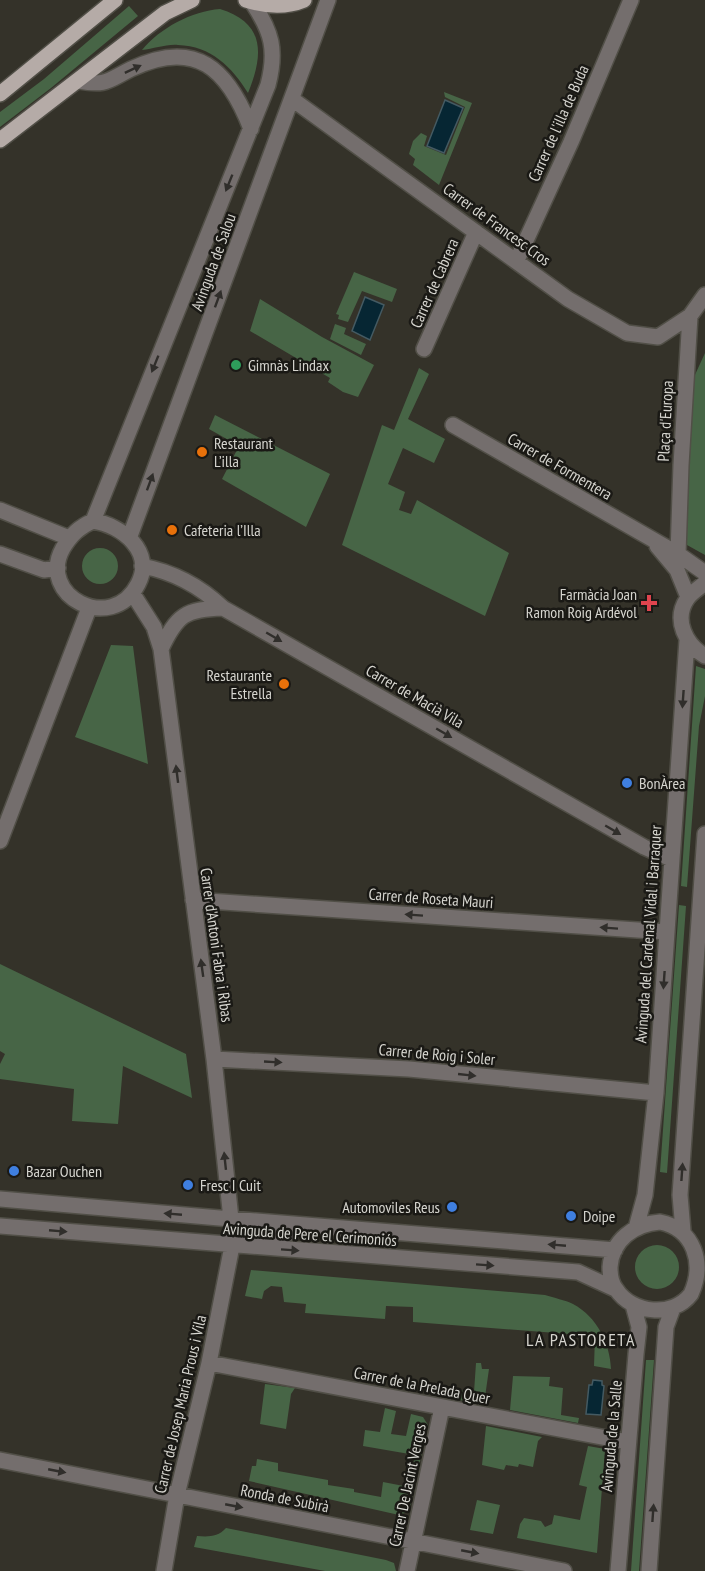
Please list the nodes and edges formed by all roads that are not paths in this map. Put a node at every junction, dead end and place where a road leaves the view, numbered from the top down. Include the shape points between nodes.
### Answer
1 (115, 0) edge
2 (192, 0) edge
3 (304, 0) edge
4 (328, 0) edge
5 (631, 0) edge
6 (249, 1) edge
7 (78, 81) junction
8 (0, 94) edge
9 (292, 99) junction
10 (251, 129) junction
11 (0, 140) edge
12 (476, 232) junction
13 (517, 260) junction
14 (705, 295) edge
15 (690, 316) junction
16 (424, 349) dead end
17 (453, 425) dead end
18 (0, 510) edge
19 (93, 521) junction
20 (130, 536) junction
21 (69, 538) junction
22 (649, 538) junction
23 (0, 554) edge
24 (678, 554) junction
25 (142, 566) junction
26 (58, 568) junction
27 (705, 573) edge
28 (705, 583) edge
29 (132, 594) junction
30 (688, 597) junction
31 (88, 608) junction
32 (223, 608) junction
33 (687, 640) junction
34 (160, 649) junction
35 (705, 656) edge
36 (705, 834) edge
37 (0, 841) edge
38 (671, 859) junction
39 (193, 900) junction
40 (667, 932) junction
41 (701, 938) edge
42 (214, 1059) junction
43 (656, 1093) junction
44 (0, 1198) edge
45 (231, 1219) junction
46 (305, 1225) junction
47 (0, 1226) edge
48 (636, 1228) junction
49 (683, 1231) junction
50 (232, 1246) junction
51 (615, 1250) junction
52 (702, 1253) edge
53 (701, 1286) edge
54 (615, 1289) junction
55 (633, 1305) junction
56 (673, 1308) junction
57 (209, 1363) junction
58 (442, 1407) junction
59 (628, 1442) junction
60 (0, 1460) edge
61 (177, 1495) junction
62 (413, 1541) junction
63 (164, 1571) edge
64 (407, 1571) edge
65 (564, 1571) edge
66 (618, 1571) edge
67 (649, 1571) edge

1 - 8 main road
2 - 7 main road via 165,13
3 - 6 main road via 274,5
4 - 9 street, Avinguda de Salou
5 - 13 street, Carrer de l'illa de Buda
6 - 10 street via 270,33 273,63
7 -> 10 street via 95,84 114,80 130,70 180,56 216,72 234,91
7 - 11 main road
9 - 12 street, Carrer de Francesc Cros
20 -> 9 street, Avinguda de Salou
10 -> 19 street
12 - 13 street, Carrer de Francesc Cros
12 - 16 street, Carrer de Cabrera
13 - 15 street, Carrer de Francesc Cros via 568,299 627,333 658,337
14 - 15 street
15 - 24 street, Plaça d'Europa
17 - 22 street, Carrer de Formentera
18 - 21 street
19 - 20 street
19 - 21 street
20 - 25 street via 140,552
21 - 26 street
22 - 24 street, Carrer de Formentera
22 - 30 street, Carrer de Formentera via 677,570
23 - 26 street via 44,570
24 - 27 street, Carrer de Formentera
25 - 29 street via 140,582
25 - 32 street, Carrer de Macià Vila via 180,576
26 - 31 street via 66,592
28 - 30 street
29 - 31 street via 108,608
29 - 34 street, Carrer d'Antoni Fabra i Ribas via 154,627
30 - 33 street, Avinguda del Cardenal Vidal i Barraquer via 682,613
31 - 37 street
32 - 34 street via 198,609 187,614 171,628
32 -> 38 street, Carrer de Macià Vila
33 - 35 street
33 -> 38 street, Avinguda del Cardenal Vidal i Barraquer
39 -> 34 street, Carrer d'Antoni Fabra i Ribas
36 - 41 street
38 - 40 street, Avinguda del Cardenal Vidal i Barraquer
40 -> 39 street, Carrer de Roseta Mauri
42 -> 39 street, Carrer d'Antoni Fabra i Ribas
40 -> 43 street, Avinguda del Cardenal Vidal i Barraquer
49 -> 41 street via 680,1195
42 -> 43 street, Carrer de Roig i Soler via 410,1069
45 -> 42 street, Carrer d'Antoni Fabra i Ribas
43 - 48 street, Avinguda del Cardenal Vidal i Barraquer via 645,1195
45 -> 44 street, Avinguda de Pere el Cerimoniós
45 - 46 street, Avinguda de Pere el Cerimoniós
45 - 50 street, Carrer d'Antoni Fabra i Ribas
46 - 50 street via 285,1236 248,1233
51 -> 46 street, Avinguda de Pere el Cerimoniós
47 -> 50 street, Avinguda de Pere el Cerimoniós
48 - 49 street via 660,1222
48 - 51 street
49 - 52 street
50 -> 54 street, Avinguda de Pere el Cerimoniós via 578,1272
50 - 57 street, Carrer de Josep Maria Prous i Vila
51 - 54 street via 610,1272
52 - 53 street
53 - 56 street
54 - 55 street
55 - 56 street via 659,1311
55 - 59 street, Avinguda de la Salle via 639,1327
67 -> 56 street via 666,1328
57 - 58 street, Carrer de la Prelada Quer
57 - 61 street, Carrer de Josep Maria Prous i Vila
58 - 59 street, Carrer de la Prelada Quer
58 - 62 street, Carrer De Jacint Verges
59 - 66 street, Avinguda de la Salle
60 -> 61 street, Ronda de Subirà
61 -> 62 street, Ronda de Subirà
61 - 63 street, Carrer de Josep Maria Prous i Vila
62 - 64 street, Carrer De Jacint Verges
62 -> 65 street, Ronda de Subirà

